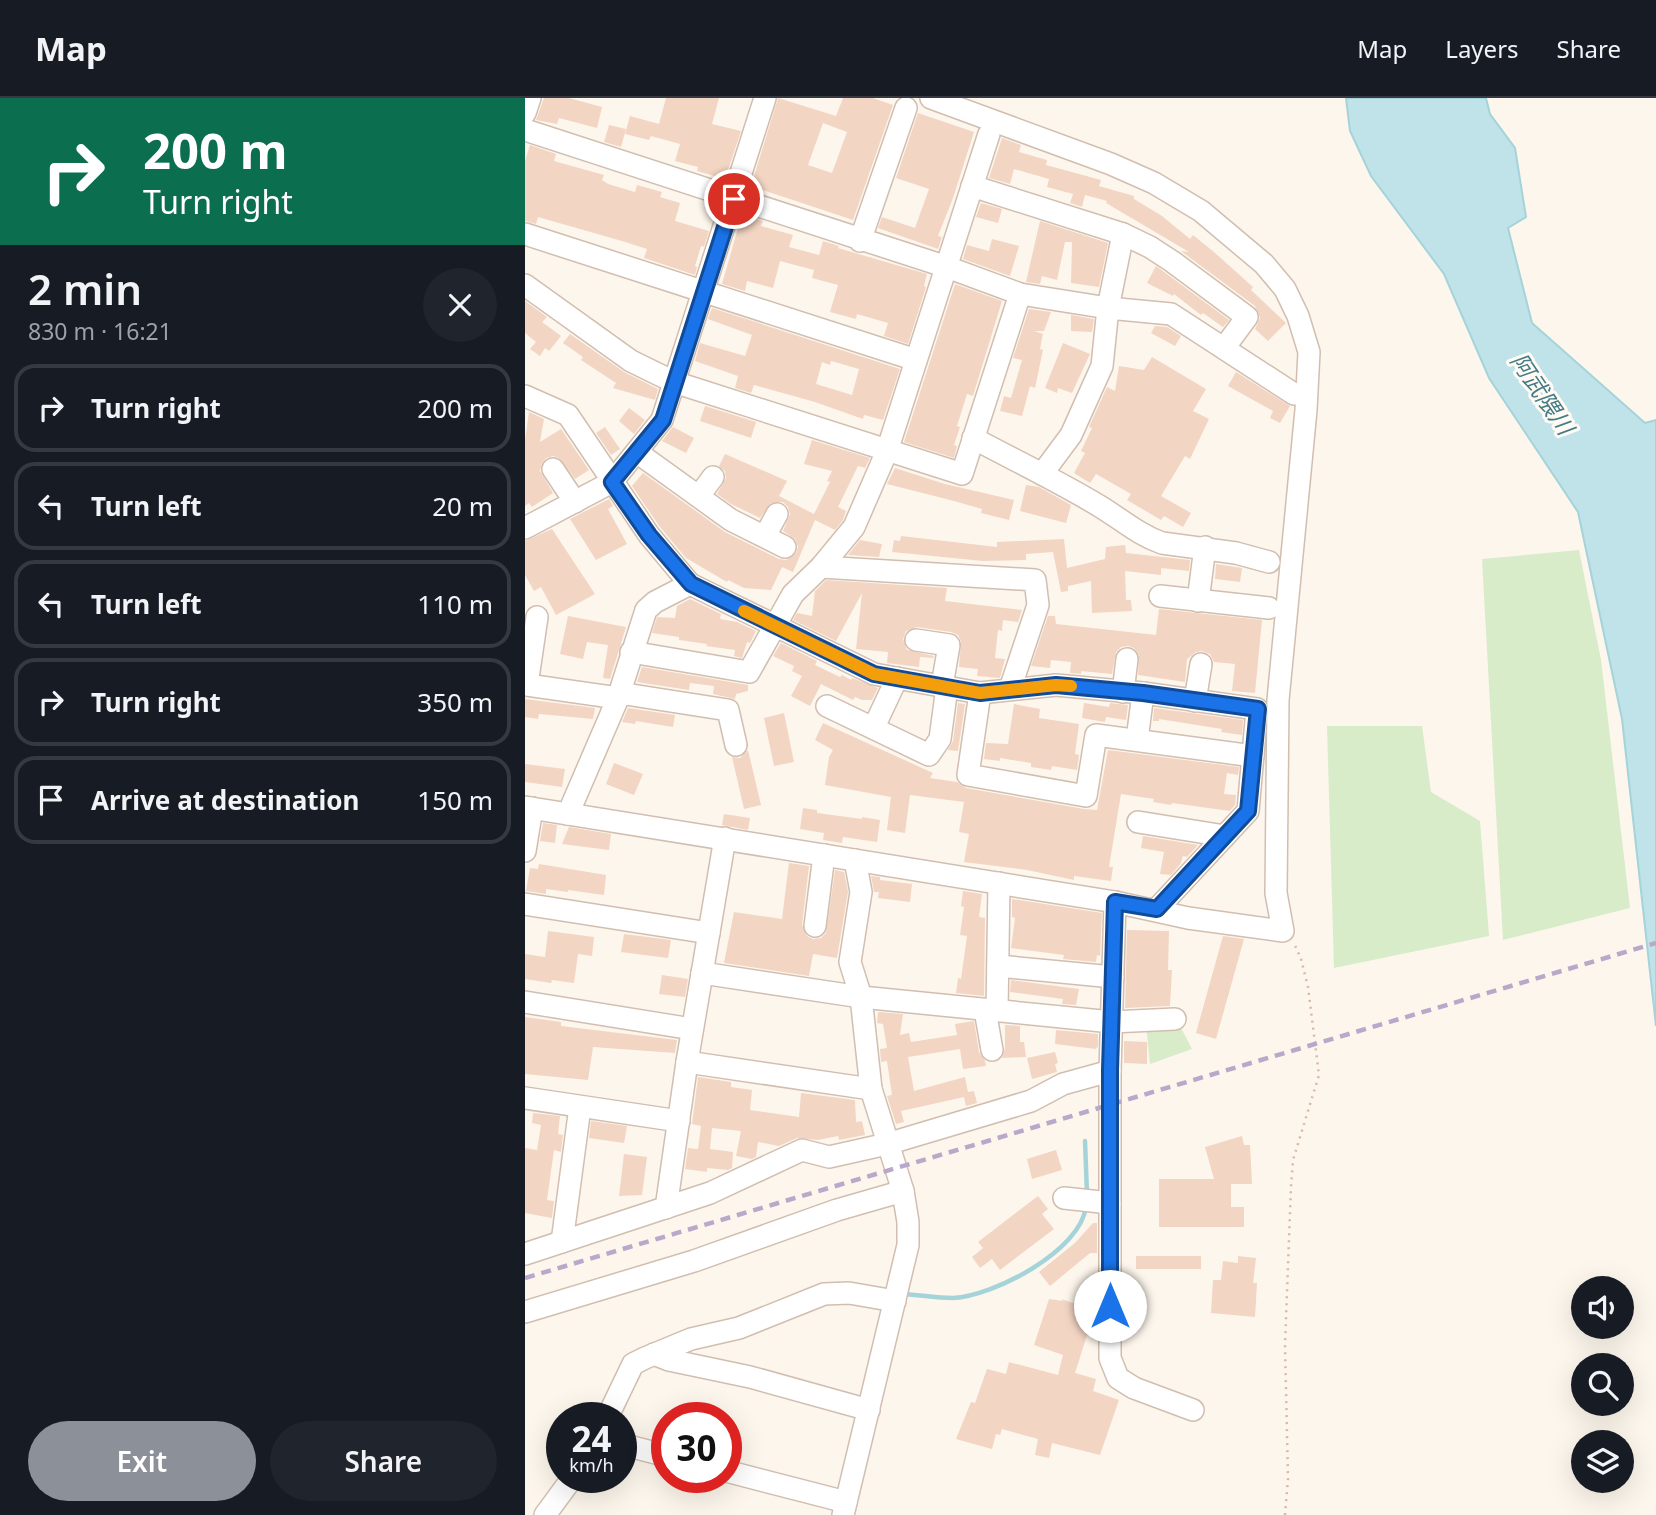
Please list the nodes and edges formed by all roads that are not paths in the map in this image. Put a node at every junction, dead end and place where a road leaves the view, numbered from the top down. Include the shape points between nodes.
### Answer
1 (530, 98) edge
2 (931, 98) edge
3 (760, 99) edge
4 (906, 108) dead end
5 (525, 113) edge
6 (525, 130) edge
7 (989, 134) dead end
8 (972, 186) junction
9 (734, 199) junction
10 (1123, 233) junction
11 (525, 234) edge
12 (860, 240) junction
13 (947, 267) junction
14 (525, 285) edge
15 (705, 291) junction
16 (1020, 294) junction
17 (1108, 308) junction
18 (1224, 348) junction
19 (916, 360) junction
20 (674, 382) junction
21 (1294, 394) dead end
22 (525, 398) edge
23 (973, 438) junction
24 (887, 451) junction
25 (638, 453) junction
26 (553, 469) dead end
27 (1042, 474) junction
28 (713, 477) dead end
29 (612, 482) junction
30 (699, 496) junction
31 (575, 502) junction
32 (776, 514) dead end
33 (525, 528) edge
34 (765, 536) junction
35 (785, 547) dead end
36 (1205, 548) junction
37 (1269, 562) dead end
38 (821, 566) junction
39 (691, 584) junction
40 (1160, 596) dead end
41 (1198, 601) junction
42 (1269, 608) dead end
43 (537, 617) dead end
44 (774, 626) junction
45 (916, 640) dead end
46 (529, 651) edge
47 (631, 652) junction
48 (1127, 659) dead end
49 (1201, 664) dead end
50 (897, 678) junction
51 (944, 686) junction
52 (1010, 689) junction
53 (1133, 692) junction
54 (980, 693) junction
55 (618, 696) junction
56 (1195, 701) junction
57 (827, 706) dead end
58 (874, 727) junction
59 (1137, 740) junction
60 (736, 745) dead end
61 (1253, 756) junction
62 (528, 807) edge
63 (568, 814) junction
64 (1138, 822) dead end
65 (1225, 836) junction
66 (725, 838) junction
67 (525, 851) edge
68 (824, 855) junction
69 (855, 860) junction
70 (999, 883) junction
71 (1115, 902) junction
72 (525, 904) edge
73 (1157, 909) junction
74 (815, 926) dead end
75 (709, 933) junction
76 (998, 966) junction
77 (702, 973) junction
78 (1114, 977) junction
79 (861, 997) junction
80 (525, 1002) edge
81 (991, 1010) junction
82 (1175, 1019) dead end
83 (1112, 1022) junction
84 (692, 1029) junction
85 (992, 1050) dead end
86 (687, 1062) junction
87 (1110, 1070) junction
88 (871, 1089) junction
89 (525, 1098) edge
90 (580, 1107) junction
91 (679, 1121) junction
92 (887, 1144) junction
93 (903, 1191) junction
94 (1064, 1198) dead end
95 (1110, 1203) junction
96 (666, 1208) junction
97 (562, 1242) junction
98 (525, 1254) edge
99 (895, 1301) junction
100 (525, 1312) edge
101 (654, 1354) junction
102 (615, 1402) edge
103 (869, 1410) junction
104 (1193, 1410) dead end
105 (742, 1476) edge
106 (563, 1493) edge
107 (845, 1508) edge
108 (545, 1515) edge

1 - 5 street
2 - 73 street via 1111,164 1201,211 1264,264 1285,289 1309,352 1278,701 1276,894 1283,931 1188,918
3 - 9 street
4 - 12 street
6 - 9 street
7 - 8 street
8 - 10 street
8 - 13 street
9 - 12 street
9 - 15 street
10 - 17 street
10 - 18 street via 1173,262 1247,317
11 - 15 street
12 - 13 street
13 - 16 street
13 - 19 street
14 - 20 street via 631,361
15 - 19 street
15 - 20 street
16 - 17 street
16 - 23 street
17 - 18 street via 1171,314
17 - 27 street via 1102,366 1071,435
18 - 21 street
19 - 24 street
20 - 24 street
20 - 25 street via 663,420
22 - 29 street via 568,415
23 - 24 street via 962,474
23 - 27 street
24 - 38 street via 854,527
25 - 29 street
25 - 30 street
26 - 31 street
27 - 36 street via 1151,539
28 - 30 street
29 - 31 street
29 - 39 street
30 - 34 street via 731,520
31 - 33 street
32 - 34 street
34 - 35 street
36 - 37 street
36 - 41 street
38 - 44 street via 793,594
38 - 52 street via 1035,580 1038,605
39 - 44 street
39 - 47 street via 646,610
40 - 41 street
41 - 42 street
43 - 46 street
44 - 47 street via 749,672
44 - 50 street via 874,674
45 - 51 street via 949,645
46 - 55 street via 527,685
47 - 55 street
48 - 53 street
49 - 56 street
50 - 51 street
50 - 58 street
51 - 54 street
51 - 58 street via 940,739 929,755
52 - 53 street via 1056,685
52 - 54 street
53 - 56 street
53 - 59 street
54 - 59 street via 968,775 1086,796 1096,735
55 - 60 street via 728,710
55 - 63 street
56 - 61 street via 1258,709
57 - 58 street
59 - 61 street
61 - 65 street via 1248,811
62 - 63 street
62 - 67 street
63 - 66 street
64 - 65 street
65 - 73 street
66 - 68 street
66 - 75 street
68 - 69 street
68 - 74 street
69 - 70 street
69 - 79 street via 861,892 850,962
70 - 71 street
70 - 76 street
71 - 73 street
71 - 78 street
72 - 75 street
75 - 77 street
76 - 78 street
76 - 81 street
77 - 79 street
77 - 84 street
78 - 83 street
79 - 81 street
79 - 88 street
80 - 84 street
81 - 83 street
81 - 85 street
82 - 83 street
83 - 87 street
84 - 86 street
86 - 88 street
86 - 91 street
87 - 92 street via 1063,1084 1031,1101
87 - 95 street
88 - 92 street
89 - 90 street
90 - 91 street
90 - 97 street
91 - 96 street
92 - 93 street
92 - 96 street via 829,1157 803,1150
93 - 99 street via 908,1245
93 - 100 street
94 - 95 street
95 - 104 street via 1110,1358 1118,1378
96 - 97 street
97 - 98 street
99 - 101 street via 824,1294 739,1328 691,1339
99 - 103 street
101 - 102 street via 633,1364
101 - 103 street
103 - 107 street
105 - 107 street
106 - 108 street

